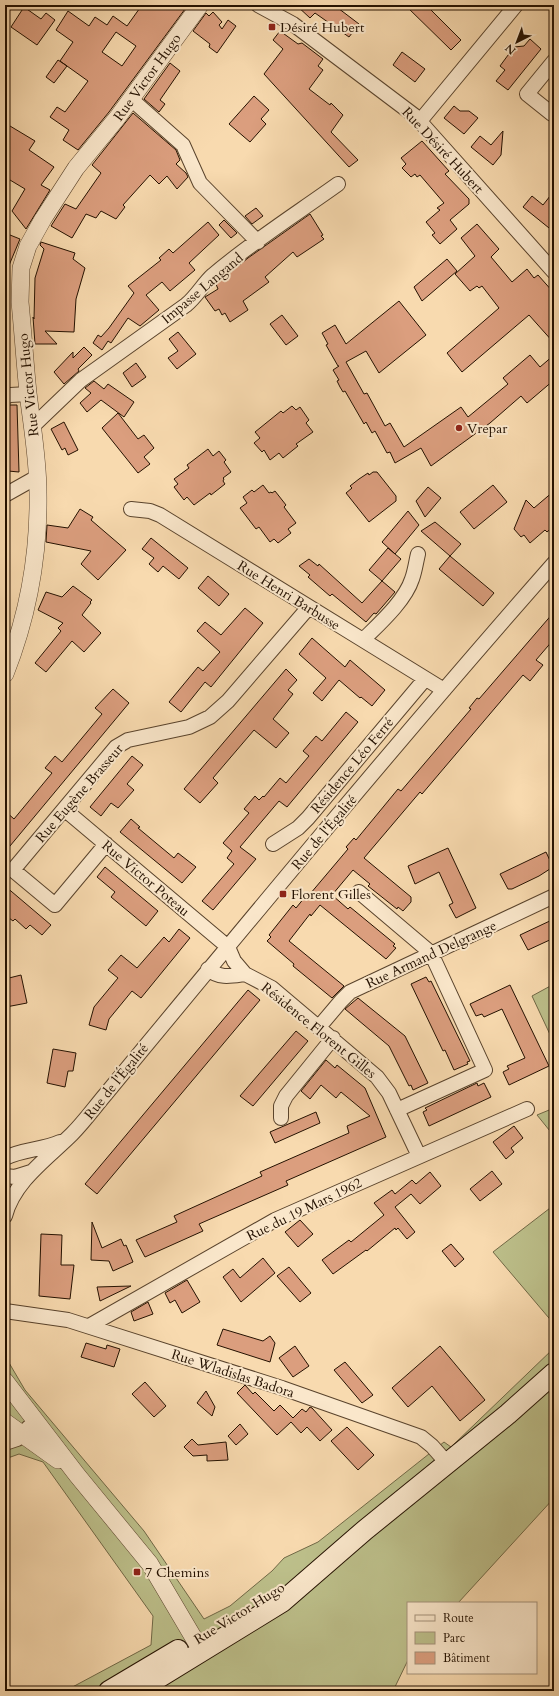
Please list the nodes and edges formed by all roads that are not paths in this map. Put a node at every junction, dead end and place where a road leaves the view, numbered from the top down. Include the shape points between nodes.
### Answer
1 (200, 5) edge
2 (258, 5) edge
3 (516, 5) edge
4 (554, 61) edge
5 (131, 99) junction
6 (554, 112) edge
7 (420, 121) junction
8 (338, 184) dead end
9 (258, 242) junction
10 (554, 272) edge
11 (28, 394) junction
12 (5, 397) edge
13 (33, 426) junction
14 (38, 477) junction
15 (5, 495) edge
16 (131, 510) dead end
17 (418, 554) dead end
18 (554, 563) edge
19 (309, 607) junction
20 (363, 640) junction
21 (5, 674) edge
22 (425, 679) junction
23 (444, 690) junction
24 (64, 809) junction
25 (106, 844) junction
26 (273, 844) dead end
27 (359, 892) dead end
28 (554, 896) edge
29 (228, 947) junction
30 (431, 953) junction
31 (208, 969) junction
32 (245, 974) junction
33 (319, 1027) junction
34 (333, 1038) junction
35 (527, 1109) dead end
36 (397, 1110) junction
37 (280, 1118) dead end
38 (66, 1140) junction
39 (418, 1156) junction
40 (5, 1158) edge
41 (32, 1172) junction
42 (5, 1176) edge
43 (5, 1216) edge
44 (5, 1311) edge
45 (89, 1326) junction
46 (554, 1373) edge
47 (554, 1378) edge
48 (5, 1382) edge
49 (535, 1390) junction
50 (5, 1395) edge
51 (23, 1406) junction
52 (34, 1419) junction
53 (5, 1422) edge
54 (23, 1435) junction
55 (5, 1442) edge
56 (447, 1463) junction
57 (77, 1475) junction
58 (199, 1646) junction
59 (109, 1691) edge
60 (137, 1691) edge

1 - 5 street, Rue Victor Hugo
2 - 7 street, Rue Désiré Hubert via 293,24
3 - 7 street
4 - 6 street via 528,94 552,114
5 - 9 street via 183,145 200,183
5 - 11 street, Rue Victor Hugo via 76,168 38,228 26,253 20,274 20,302
7 - 10 street, Rue Désiré Hubert
8 - 9 street, Impasse Langand
9 - 13 street, Impasse Langand via 214,275 186,305 81,380
11 - 12 street
11 - 13 street, Rue Victor Hugo
13 - 14 street, Rue Victor Hugo
14 - 15 street
14 - 21 street, Rue Victor Hugo via 33,570 21,629
16 - 19 street, Rue Henri Barbusse via 150,511 160,515
17 - 20 street via 407,590
18 - 23 street, Rue de l'Égalité
19 - 20 street, Rue Henri Barbusse
19 - 24 street, Rue Eugène Brasseur via 217,712 189,728 123,742
20 - 22 street, Rue Henri Barbusse
22 - 23 street, Rue Henri Barbusse
22 - 26 street, Résidence Léo Ferré via 308,818 298,828
23 - 29 street, Rue de l'Égalité
24 - 25 street, Rue Victor Poteau
24 - 25 street, Rue Eugène Brasseur via 13,870 55,905
25 - 29 street, Rue Victor Poteau
27 - 30 street
28 - 30 street, Rue Armand Delgrange
29 - 31 street, Rue de l'Égalité
29 - 32 street, Résidence Florent Gilles via 234,961
30 - 33 street, Rue Armand Delgrange via 350,992
30 - 36 street via 486,1070
31 - 32 street via 223,977
31 - 38 street, Rue de l'Égalité via 82,1124
32 - 33 street, Résidence Florent Gilles via 272,988
33 - 34 street, Résidence Florent Gilles
34 - 36 street, Résidence Florent Gilles via 377,1077
34 - 37 street via 286,1096 281,1106
35 - 39 street, Rue du 19 Mars 1962
36 - 39 street, Résidence Florent Gilles
38 - 40 street, Rue de l'Égalité via 44,1149
38 - 41 street, Rue de l'Égalité
39 - 45 street, Rue du 19 Mars 1962 via 275,1220
41 - 42 street, Rue de l'Égalité via 15,1177
41 - 43 street, Rue de l'Égalité via 13,1196
44 - 45 street, Rue Wladislas Badora via 60,1318
45 - 56 street, Rue Wladislas Badora via 282,1388 415,1435 426,1441
46 - 49 main road, Rue Victor Hugo
47 - 49 street
48 - 51 street
49 - 56 main road, Rue Victor Hugo
50 - 51 street
51 - 52 street
52 - 54 street
52 - 57 street
53 - 54 street
54 - 55 street
54 - 57 street
56 - 58 main road, Rue Victor Hugo via 282,1602
57 - 58 street via 150,1564
58 - 59 main road, Rue Victor Hugo
58 - 60 main road, Rue Victor Hugo

